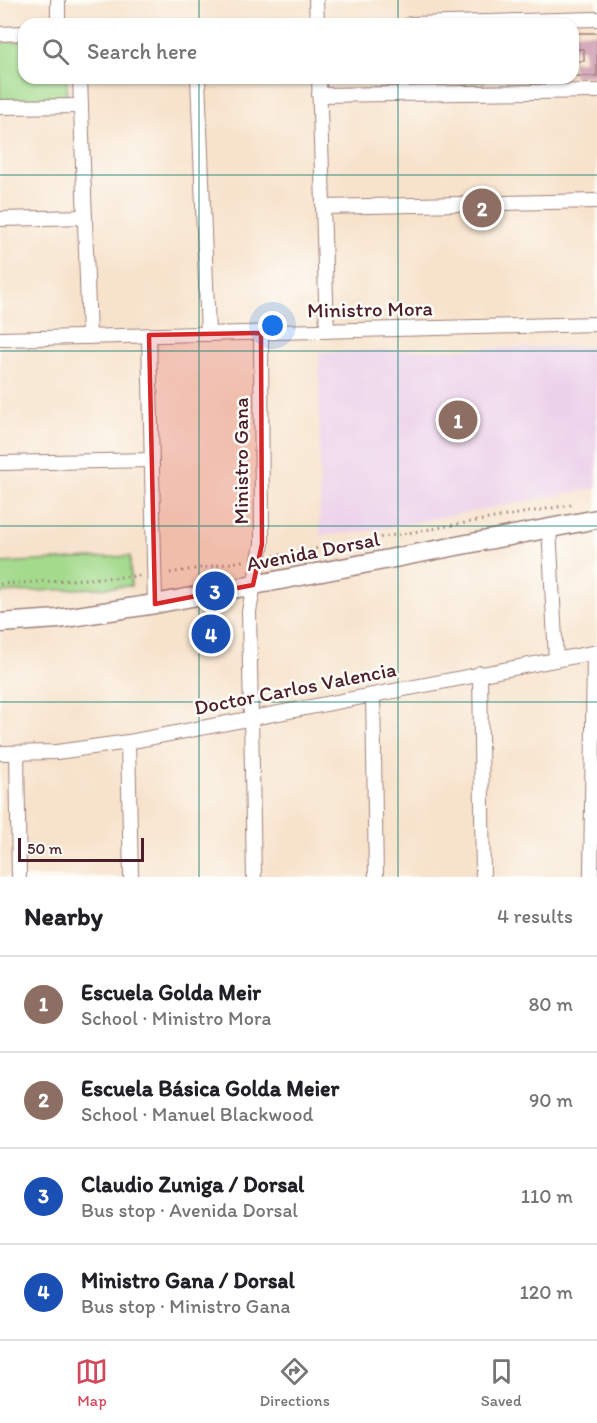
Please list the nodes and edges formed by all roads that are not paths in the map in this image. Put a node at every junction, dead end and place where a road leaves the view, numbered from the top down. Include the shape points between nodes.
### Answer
1 (57, 0) edge
2 (316, 0) edge
3 (58, 18) edge
4 (317, 18) edge
5 (579, 19) edge
6 (597, 19) edge
7 (18, 33) edge
8 (0, 34) edge
9 (80, 84) edge
10 (198, 84) edge
11 (319, 84) edge
12 (597, 91) edge
13 (319, 95) junction
14 (81, 106) junction
15 (0, 107) edge
16 (597, 201) edge
17 (323, 207) junction
18 (85, 217) junction
19 (0, 219) edge
20 (597, 324) edge
21 (327, 331) junction
22 (261, 333) junction
23 (208, 334) junction
24 (149, 335) junction
25 (89, 337) junction
26 (0, 339) edge
27 (152, 460) junction
28 (0, 463) edge
29 (597, 519) edge
30 (549, 526) junction
31 (253, 585) junction
32 (155, 604) junction
33 (0, 623) edge
34 (595, 652) edge
35 (556, 659) junction
36 (480, 674) junction
37 (373, 695) junction
38 (251, 718) junction
39 (128, 742) junction
40 (0, 753) edge
41 (17, 753) junction
42 (19, 877) edge
43 (131, 877) edge
44 (254, 877) edge
45 (375, 877) edge
46 (483, 877) edge
47 (591, 877) edge

1 - 3 street
2 - 4 street
5 - 6 street
7 - 8 street
9 - 14 street
10 - 23 street
11 - 13 street
12 - 13 street
13 - 17 street
14 - 15 street
14 - 18 street
16 - 17 street
17 - 21 street
18 - 19 street
18 - 25 street
20 - 21 street, Ministro Mora
21 - 22 street, Ministro Mora
22 - 23 street, Ministro Mora
22 - 31 street, Ministro Gana via 261,543
23 - 24 street, Ministro Mora
24 - 25 street, Ministro Mora
24 - 27 street
25 - 26 street, Ministro Mora
27 - 28 street
27 - 32 street
29 - 30 street, Avenida Dorsal
30 - 31 street, Avenida Dorsal
30 - 35 street
31 - 32 street, Avenida Dorsal
31 - 38 street, Ministro Gana via 249,611
32 - 33 street, Avenida Dorsal via 58,619
34 - 35 street, Doctor Carlos Valencia
34 - 47 street
35 - 36 street, Doctor Carlos Valencia
36 - 37 street, Doctor Carlos Valencia
36 - 46 street
37 - 38 street, Doctor Carlos Valencia
37 - 45 street
38 - 39 street, Doctor Carlos Valencia
38 - 44 street, Ministro Gana
39 - 41 street, Doctor Carlos Valencia
39 - 43 street
40 - 41 street, Doctor Carlos Valencia
41 - 42 street

